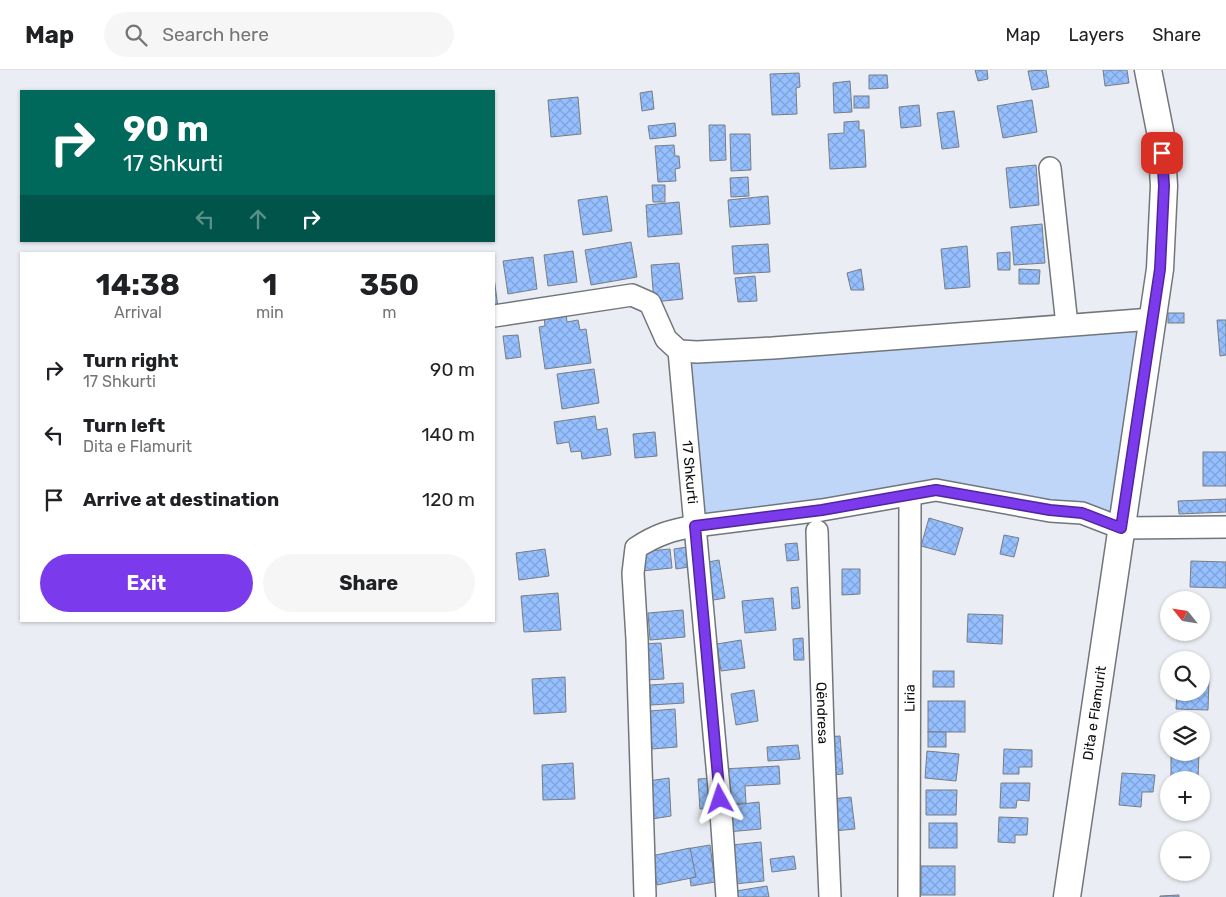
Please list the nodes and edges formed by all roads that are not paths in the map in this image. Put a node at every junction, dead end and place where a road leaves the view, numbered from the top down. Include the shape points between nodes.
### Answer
1 (1148, 70) edge
2 (1050, 168) dead end
3 (495, 316) edge
4 (1152, 319) junction
5 (1067, 325) junction
6 (679, 351) junction
7 (910, 500) dead end
8 (695, 526) junction
9 (1226, 527) edge
10 (1121, 528) junction
11 (817, 531) dead end
12 (644, 895) dead end
13 (727, 897) edge
14 (830, 897) edge
15 (909, 897) edge
16 (1067, 897) edge

1 - 4 street, Dita e Flamurit via 1160,136 1164,186 1160,269
2 - 5 street
3 - 6 street via 632,295 650,303 666,338
4 - 5 street
4 - 10 street, Dita e Flamurit
5 - 6 street via 774,348
6 - 8 street, 17 Shkurti
7 - 15 street, Liria
8 - 10 street via 822,510 936,490 1082,513
8 - 12 street via 672,530 636,548 633,573
8 - 13 street, 17 Shkurti
9 - 10 street
10 - 16 street, Dita e Flamurit
11 - 14 street, Qëndresa

